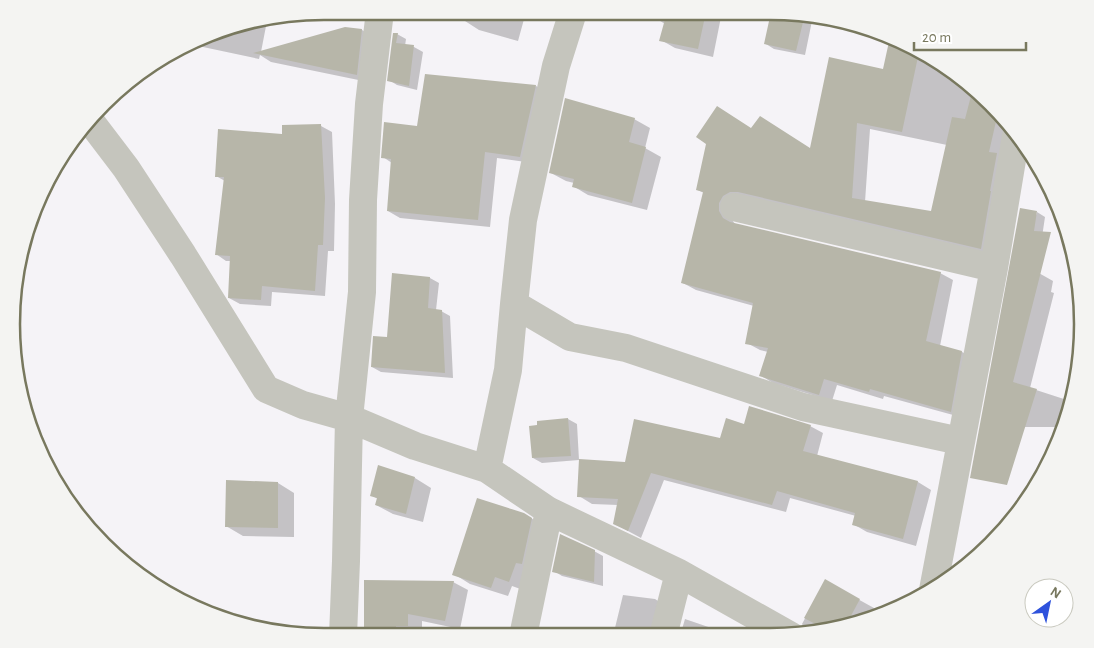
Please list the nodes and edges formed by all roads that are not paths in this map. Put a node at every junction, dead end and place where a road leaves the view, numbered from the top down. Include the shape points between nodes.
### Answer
1 (379, 20) edge
2 (570, 20) edge
3 (94, 126) edge
4 (1015, 144) edge
5 (734, 207) dead end
6 (994, 268) junction
7 (514, 304) junction
8 (349, 418) junction
9 (960, 441) junction
10 (487, 469) junction
11 (549, 511) junction
12 (679, 573) junction
13 (935, 579) edge
14 (342, 628) edge
15 (525, 628) edge
16 (665, 628) edge
17 (776, 628) edge

1 - 8 street via 369,104 362,292
2 - 7 street via 556,66 523,220
3 - 8 street via 184,255 266,389 303,405
4 - 6 street
5 - 6 street
6 - 9 street
7 - 9 street via 570,337 626,348 803,407
7 - 10 street via 508,370
8 - 10 street via 415,446
8 - 14 street
9 - 13 street
10 - 11 street
11 - 12 street
11 - 15 street
12 - 16 street
12 - 17 street

